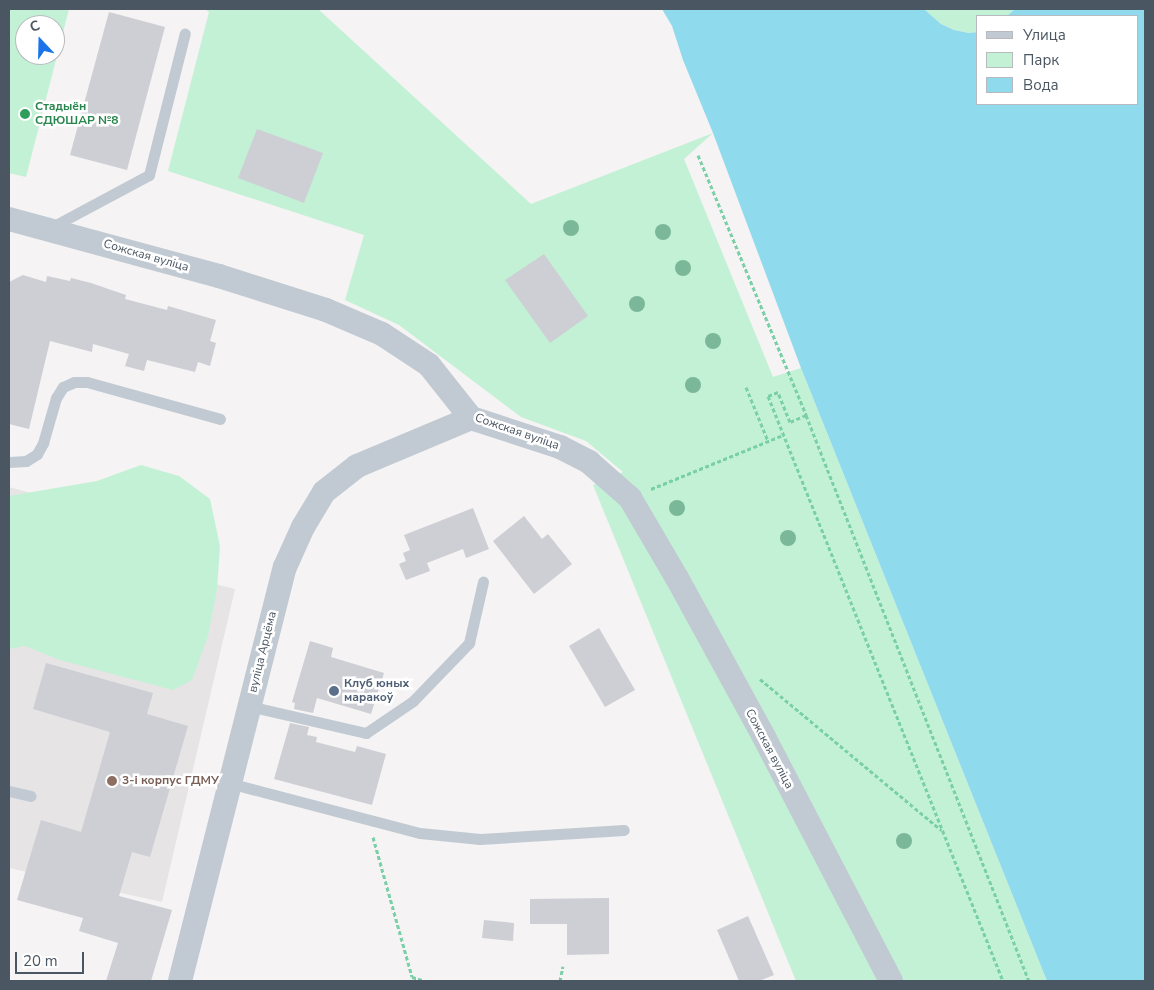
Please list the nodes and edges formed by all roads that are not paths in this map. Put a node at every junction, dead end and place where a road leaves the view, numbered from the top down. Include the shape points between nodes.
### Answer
1 (185, 33) dead end
2 (9, 219) edge
3 (49, 229) junction
4 (471, 418) junction
5 (220, 419) dead end
6 (9, 462) edge
7 (483, 582) dead end
8 (249, 706) junction
9 (229, 783) junction
10 (9, 791) edge
11 (30, 796) dead end
12 (624, 830) dead end
13 (180, 981) edge
14 (891, 981) edge

1 - 3 lane via 149,176
2 - 3 street, Сожская вуліца
3 - 4 street, Сожская вуліца via 219,276 317,307 382,334 429,365
4 - 8 street, вуліца Арцёма via 357,466 324,492 284,567
4 - 14 street, Сожская вуліца via 560,447 589,462 630,498 765,739
5 - 6 lane via 87,382 74,382 63,387 56,398 37,454 26,461
7 - 8 lane via 469,642 413,701 366,733
8 - 9 street, вуліца Арцёма
9 - 12 lane via 420,833 480,839
9 - 13 street, вуліца Арцёма
10 - 11 lane

